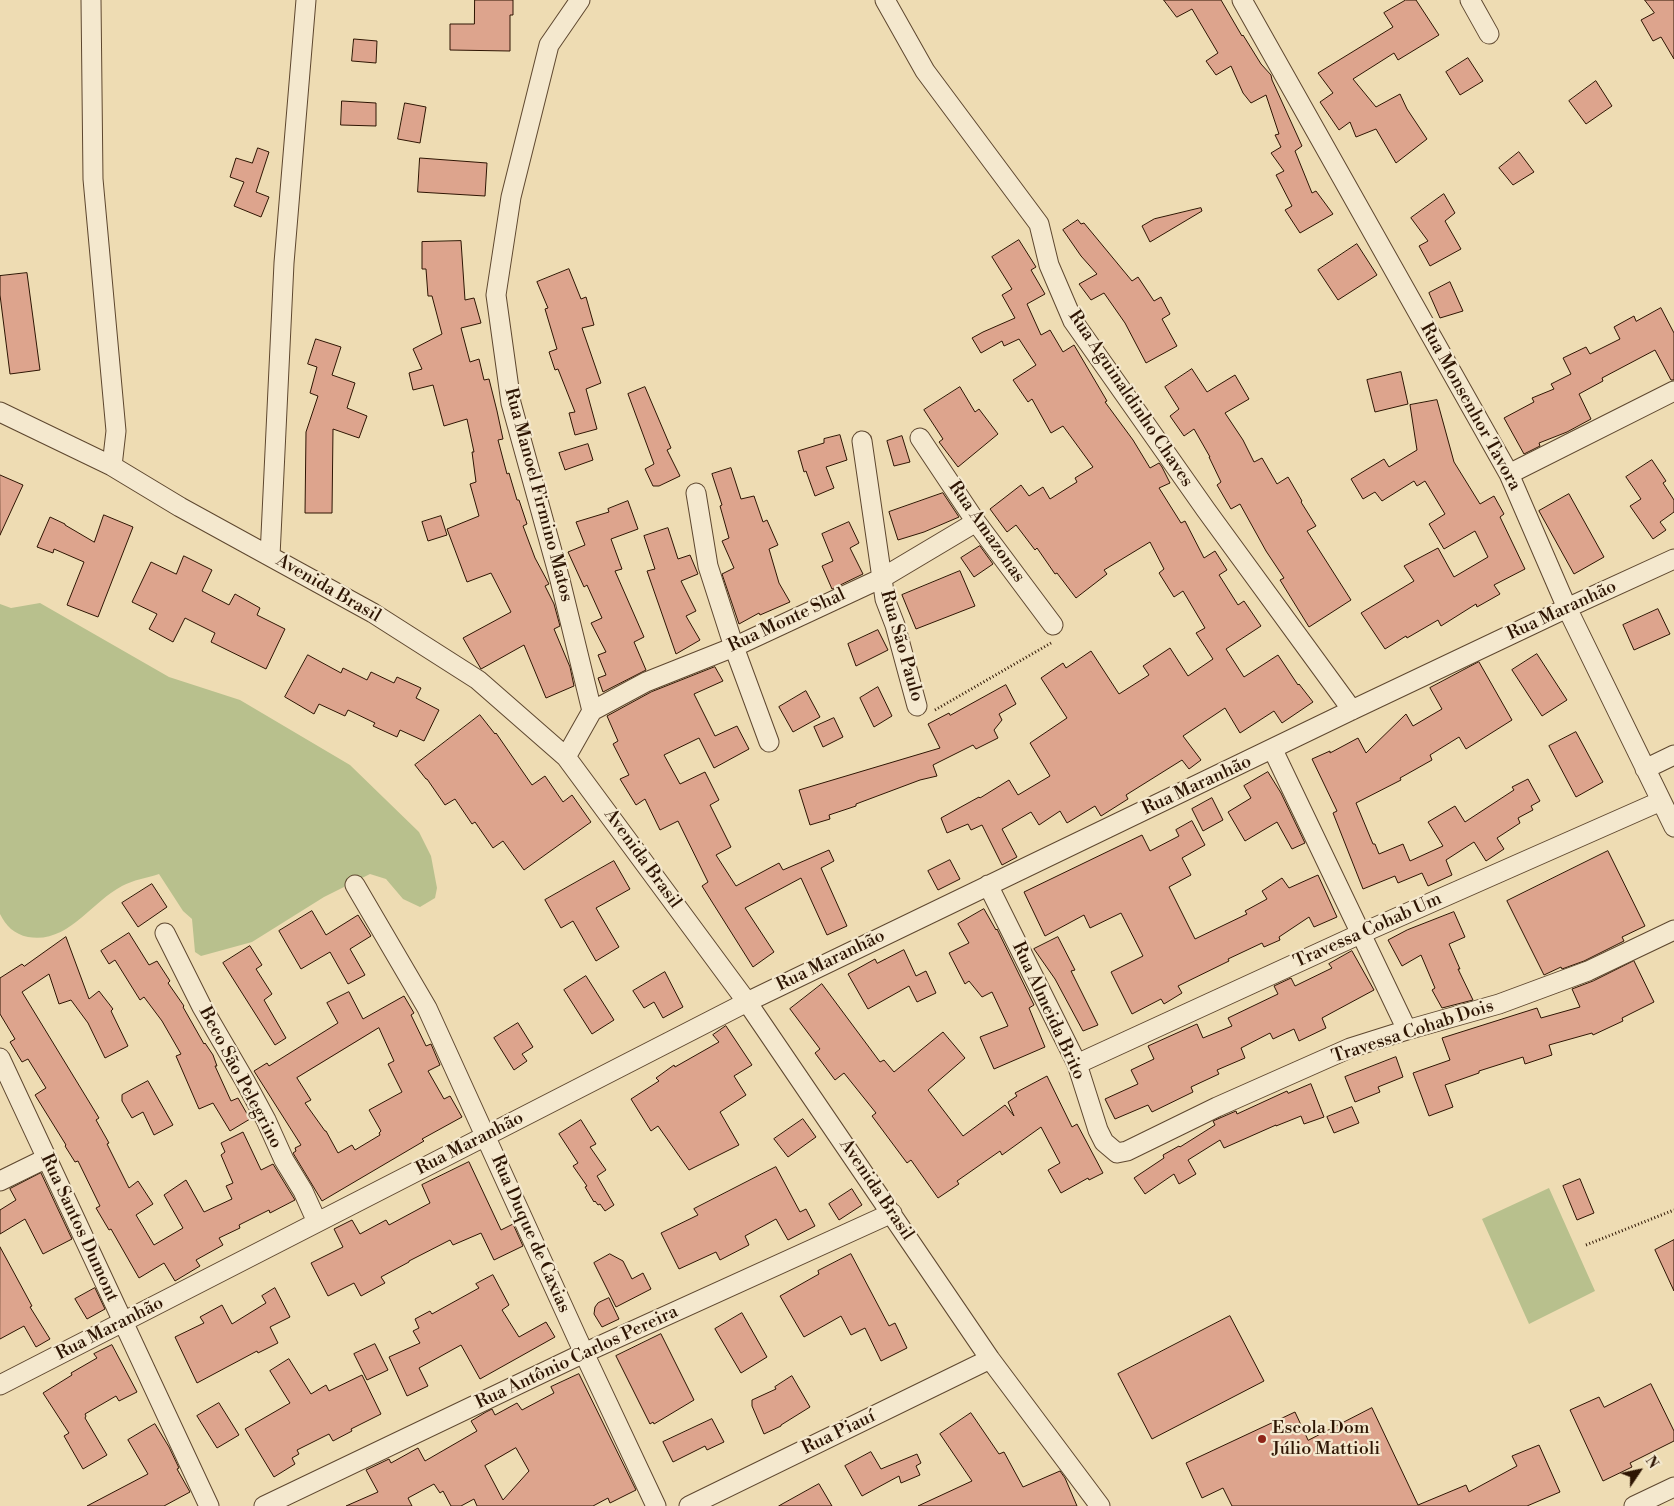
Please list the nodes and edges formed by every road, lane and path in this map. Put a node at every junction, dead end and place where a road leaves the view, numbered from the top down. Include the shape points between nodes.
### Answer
1 (90, 0) edge
2 (306, 0) edge
3 (580, 0) edge
4 (885, 0) edge
5 (1242, 0) edge
6 (1470, 0) edge
7 (1489, 34) dead end
8 (1674, 391) edge
9 (0, 412) edge
10 (920, 438) dead end
11 (862, 441) dead end
12 (112, 466) junction
13 (1509, 474) junction
14 (696, 493) dead end
15 (976, 522) junction
16 (270, 556) junction
17 (1674, 559) edge
18 (882, 578) junction
19 (1567, 608) junction
20 (1053, 625) joint
21 (734, 647) junction
22 (918, 706) joint
23 (1352, 710) junction
24 (592, 711) junction
25 (769, 742) dead end
26 (1272, 750) junction
27 (1674, 755) edge
28 (566, 757) junction
29 (1645, 769) junction
30 (1661, 801) junction
31 (1674, 827) edge
32 (356, 885) dead end
33 (988, 885) junction
34 (1674, 930) edge
35 (165, 932) dead end
36 (1360, 934) junction
37 (746, 1002) junction
38 (1407, 1030) junction
39 (0, 1058) edge
40 (1076, 1064) junction
41 (486, 1136) junction
42 (1127, 1151) joint
43 (47, 1158) junction
44 (0, 1181) edge
45 (1674, 1210) edge
46 (892, 1213) junction
47 (317, 1222) junction
48 (1586, 1245) dead end
49 (122, 1322) junction
50 (584, 1354) junction
51 (990, 1359) junction
52 (0, 1385) edge
53 (1674, 1487) edge
54 (209, 1506) edge
55 (264, 1506) edge
56 (656, 1506) edge
57 (689, 1506) edge
58 (1100, 1506) edge
59 (1634, 1506) edge

1 - 12 street via 93,179 116,431
2 - 16 street via 284,262
3 - 24 street, Rua Manoel Firmino Matos via 549,45 511,197 496,295 511,403
4 - 23 street, Rua Aguinaldinho Chaves via 926,71 1038,224 1049,265 1073,321
5 - 13 street, Rua Monsenhor Tavora
6 - 7 street
8 - 13 street
9 - 12 street, Avenida Brasil
10 - 15 street, Rua Amazonas
11 - 18 street, Rua São Paulo
12 - 16 street, Avenida Brasil
13 - 19 street, Rua Monsenhor Tavora
14 - 21 street via 708,566
15 - 18 street, Rua Monte Shal
15 - 20 street, Rua Amazonas
16 - 28 street, Avenida Brasil via 373,613 478,680
17 - 19 street, Rua Maranhão
18 - 21 street, Rua Monte Shal
18 - 22 street, Rua São Paulo via 885,599
19 - 23 street, Rua Maranhão
19 - 29 street, Rua Monsenhor Tavora
20 - 22 path, Rua São Paulo via 1056,638 1042,648 937,709 925,713
21 - 24 street, Rua Monte Shal via 646,682
21 - 25 street
23 - 26 street, Rua Maranhão
24 - 28 street
26 - 33 street, Rua Maranhão
26 - 36 street
27 - 29 street
28 - 37 street, Avenida Brasil
29 - 30 street, Rua Monsenhor Tavora
30 - 31 street, Rua Monsenhor Tavora
30 - 36 street, Travessa Cohab Um
32 - 41 street, Rua Duque de Caxias via 428,1008
33 - 37 street, Rua Maranhão
33 - 40 street, Rua Almeida Brito
34 - 38 street, Travessa Cohab Dois via 1588,971 1499,1004
35 - 47 street, Beco São Pelegrino
36 - 38 street
36 - 40 street, Travessa Cohab Um
37 - 41 street, Rua Maranhão
37 - 46 street, Avenida Brasil
38 - 42 street, Travessa Cohab Dois via 1350,1048
39 - 43 street, Rua Santos Dumont
40 - 42 street, Rua Almeida Brito via 1104,1142 1117,1153
41 - 47 street, Rua Maranhão
41 - 50 street, Rua Duque de Caxias
43 - 44 street
43 - 49 street, Rua Santos Dumont
45 - 48 path
46 - 50 street, Rua Antônio Carlos Pereira
46 - 51 street, Avenida Brasil
47 - 49 street, Rua Maranhão
49 - 52 street, Rua Maranhão
49 - 54 street, Rua Santos Dumont
50 - 55 street, Rua Antônio Carlos Pereira
50 - 56 street, Rua Duque de Caxias
51 - 57 street, Rua Piauí
51 - 58 street, Avenida Brasil
53 - 59 street

